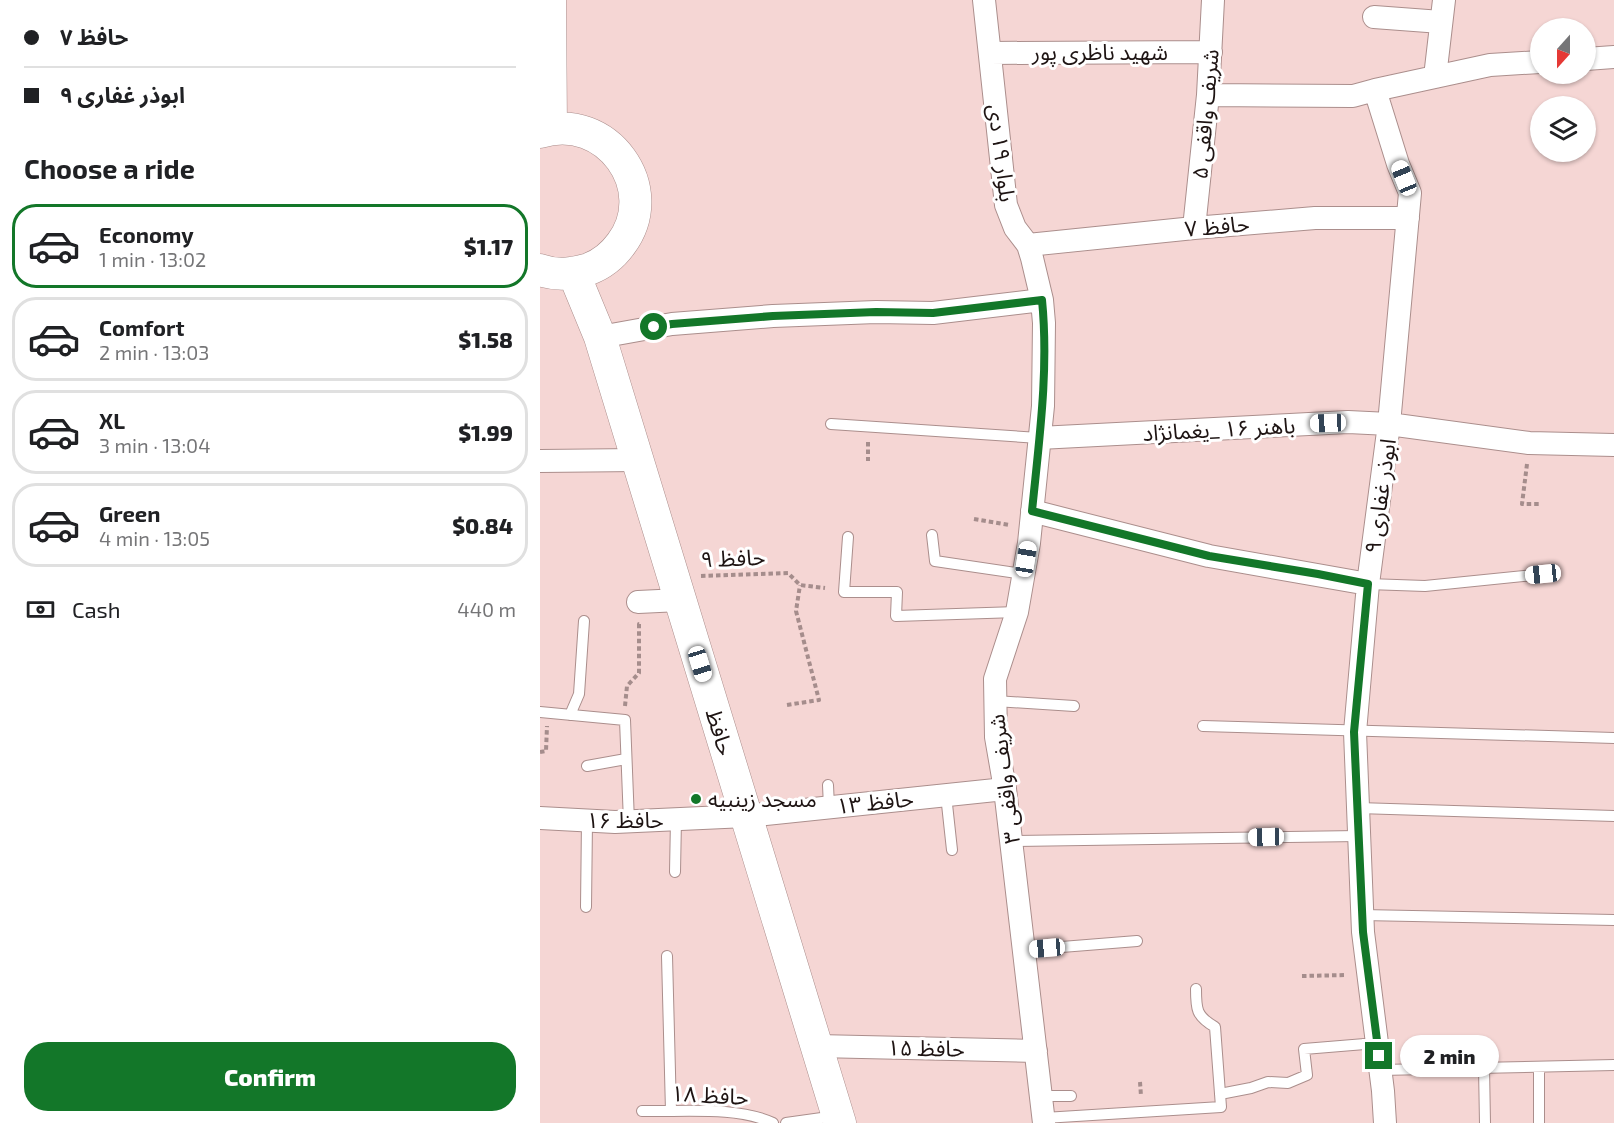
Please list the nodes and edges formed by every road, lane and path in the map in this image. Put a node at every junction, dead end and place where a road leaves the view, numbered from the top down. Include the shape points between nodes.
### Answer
1 (550, 0) edge
2 (984, 0) edge
3 (1213, 0) edge
4 (1443, 11) edge
5 (1374, 17) dead end
6 (545, 49) edge
7 (1210, 52) junction
8 (990, 53) junction
9 (1614, 57) edge
10 (1596, 58) edge
11 (1530, 63) edge
12 (1435, 77) junction
13 (1376, 90) junction
14 (1208, 95) junction
15 (545, 131) edge
16 (1407, 218) junction
17 (1194, 228) junction
18 (1028, 245) junction
19 (540, 270) edge
20 (574, 273) junction
21 (1042, 300) junction
22 (600, 337) junction
23 (831, 424) dead end
24 (1389, 424) junction
25 (1039, 438) junction
26 (1529, 443) junction
27 (1614, 445) edge
28 (638, 460) junction
29 (540, 461) edge
30 (1539, 504) dead end
31 (974, 519) dead end
32 (1031, 520) junction
33 (932, 535) dead end
34 (848, 537) dead end
35 (1023, 574) junction
36 (1543, 574) dead end
37 (1368, 584) junction
38 (800, 585) junction
39 (825, 588) dead end
40 (680, 599) junction
41 (638, 602) dead end
42 (1017, 612) junction
43 (584, 621) dead end
44 (995, 701) junction
45 (787, 705) dead end
46 (1074, 706) dead end
47 (544, 713) edge
48 (570, 715) junction
49 (625, 720) junction
50 (1203, 726) dead end
51 (1354, 732) junction
52 (1614, 738) edge
53 (540, 752) edge
54 (626, 759) junction
55 (587, 766) dead end
56 (1005, 789) junction
57 (946, 795) junction
58 (1358, 808) junction
59 (746, 816) junction
60 (1614, 816) edge
61 (540, 818) edge
62 (676, 819) junction
63 (586, 821) junction
64 (629, 822) junction
65 (1359, 836) junction
66 (1011, 841) junction
67 (952, 850) dead end
68 (675, 872) dead end
69 (586, 907) dead end
70 (1362, 915) junction
71 (1614, 920) edge
72 (1137, 941) dead end
73 (1024, 950) junction
74 (667, 956) dead end
75 (1368, 975) junction
76 (1302, 976) dead end
77 (1196, 989) dead end
78 (1377, 1043) junction
79 (817, 1046) junction
80 (1036, 1051) junction
81 (1614, 1065) edge
82 (1539, 1067) junction
83 (1484, 1068) junction
84 (1380, 1070) junction
85 (1220, 1094) junction
86 (1071, 1096) dead end
87 (642, 1111) dead end
88 (1156, 1111) junction
89 (671, 1112) junction
90 (1043, 1112) edge
91 (839, 1120) edge
92 (773, 1123) edge
93 (786, 1123) edge
94 (1157, 1123) edge
95 (1385, 1123) edge
96 (1485, 1123) edge
97 (1539, 1123) edge

1 - 6 main road
2 - 8 street, بلوار ۱۹ دی
3 - 7 street, شریف واقفی ۵
4 - 5 street
4 - 12 street
6 - 15 main road
7 - 8 street, شهید ناظری پور
7 - 14 street, شریف واقفی ۵
8 - 18 street, بلوار ۱۹ دی via 1006,205 1015,228
9 - 10 street
11 - 12 street via 1490,65
12 - 13 street
13 - 14 street via 1353,96
13 - 16 street, ابوذر غفاری ۹ via 1410,193
14 - 17 street, شریف واقفی ۵
15 - 20 main road via 574,129 596,136 621,159 635,190 635,213 628,235 596,267
16 - 17 street, حافظ ۷ via 1315,218
16 - 24 street, ابوذر غفاری ۹
17 - 18 street, حافظ ۷
18 - 21 street, بلوار ۱۹ دی
19 - 20 main road via 550,274
20 - 22 main road, حافظ
21 - 22 street via 933,313 773,316 672,324
21 - 25 street, بلوار ۱۹ دی via 1043,406
22 - 28 main road, حافظ
23 - 25 lane
24 - 25 street, باهنر ۱۶ _یغمانژاد via 1348,422
24 - 26 street, باهنر ۱۶ _یغمانژاد
24 - 37 street, ابوذر غفاری ۹
25 - 32 street, شریف واقفی ۳
26 - 27 street, باهنر ۱۶ _یغمانژاد
26 - 30 path via 1522,504
28 - 29 street
28 - 40 main road, حافظ
31 - 32 path
32 - 35 street, شریف واقفی ۳
32 - 37 street
33 - 35 lane via 935,561
34 - 42 lane via 844,592 897,592 896,616
35 - 42 street, شریف واقفی ۳
36 - 37 lane via 1425,586
37 - 51 street, ابوذر غفاری ۹
38 - 39 path, حافظ ۹
38 - 40 path, حافظ ۹ via 788,573
38 - 45 path via 796,611 819,700
40 - 41 street
40 - 49 path, حافظ ۹ via 639,624 639,673 627,686
40 - 59 main road, حافظ
42 - 44 street, شریف واقفی ۳ via 994,679
43 - 48 lane via 579,694
44 - 46 lane
44 - 56 street, شریف واقفی ۳ via 996,737
47 - 48 lane
47 - 53 path via 546,751
48 - 49 lane
49 - 54 lane
50 - 51 lane
51 - 52 lane
51 - 58 street, ابوذر غفاری ۹
54 - 55 lane
54 - 64 lane
56 - 57 street, حافظ ۱۳
56 - 66 street, شریف واقفی ۳
57 - 59 street, حافظ ۱۳ via 829,796
57 - 67 lane
58 - 60 lane
58 - 65 street, ابوذر غفاری ۹
59 - 62 street, حافظ ۱۶
59 - 79 main road, حافظ
61 - 63 street, حافظ ۱۶
62 - 64 street, حافظ ۱۶
62 - 68 lane
63 - 64 street, حافظ ۱۶
63 - 69 lane
65 - 66 lane
65 - 70 street, ابوذر غفاری ۹
66 - 73 street, شریف واقفی ۳
70 - 71 lane
70 - 75 street, ابوذر غفاری ۹
72 - 73 lane
73 - 80 street, شریف واقفی ۳
74 - 89 lane
75 - 76 path
75 - 78 street, ابوذر غفاری ۹
77 - 85 lane via 1196,1008 1215,1027
78 - 84 street, ابوذر غفاری ۹
78 - 85 lane via 1304,1049 1307,1075 1288,1083 1268,1082
79 - 80 street, حافظ ۱۵
79 - 91 main road, حافظ
80 - 90 street, شریف واقفی ۳
81 - 82 lane
82 - 83 lane
82 - 97 lane
83 - 84 lane
83 - 96 lane
84 - 95 street, ابوذر غفاری ۹
85 - 88 lane via 1221,1107
86 - 90 lane
87 - 89 lane, حافظ ۱۸
88 - 90 lane
88 - 94 lane
89 - 92 lane, حافظ ۱۸ via 729,1112
91 - 93 lane

